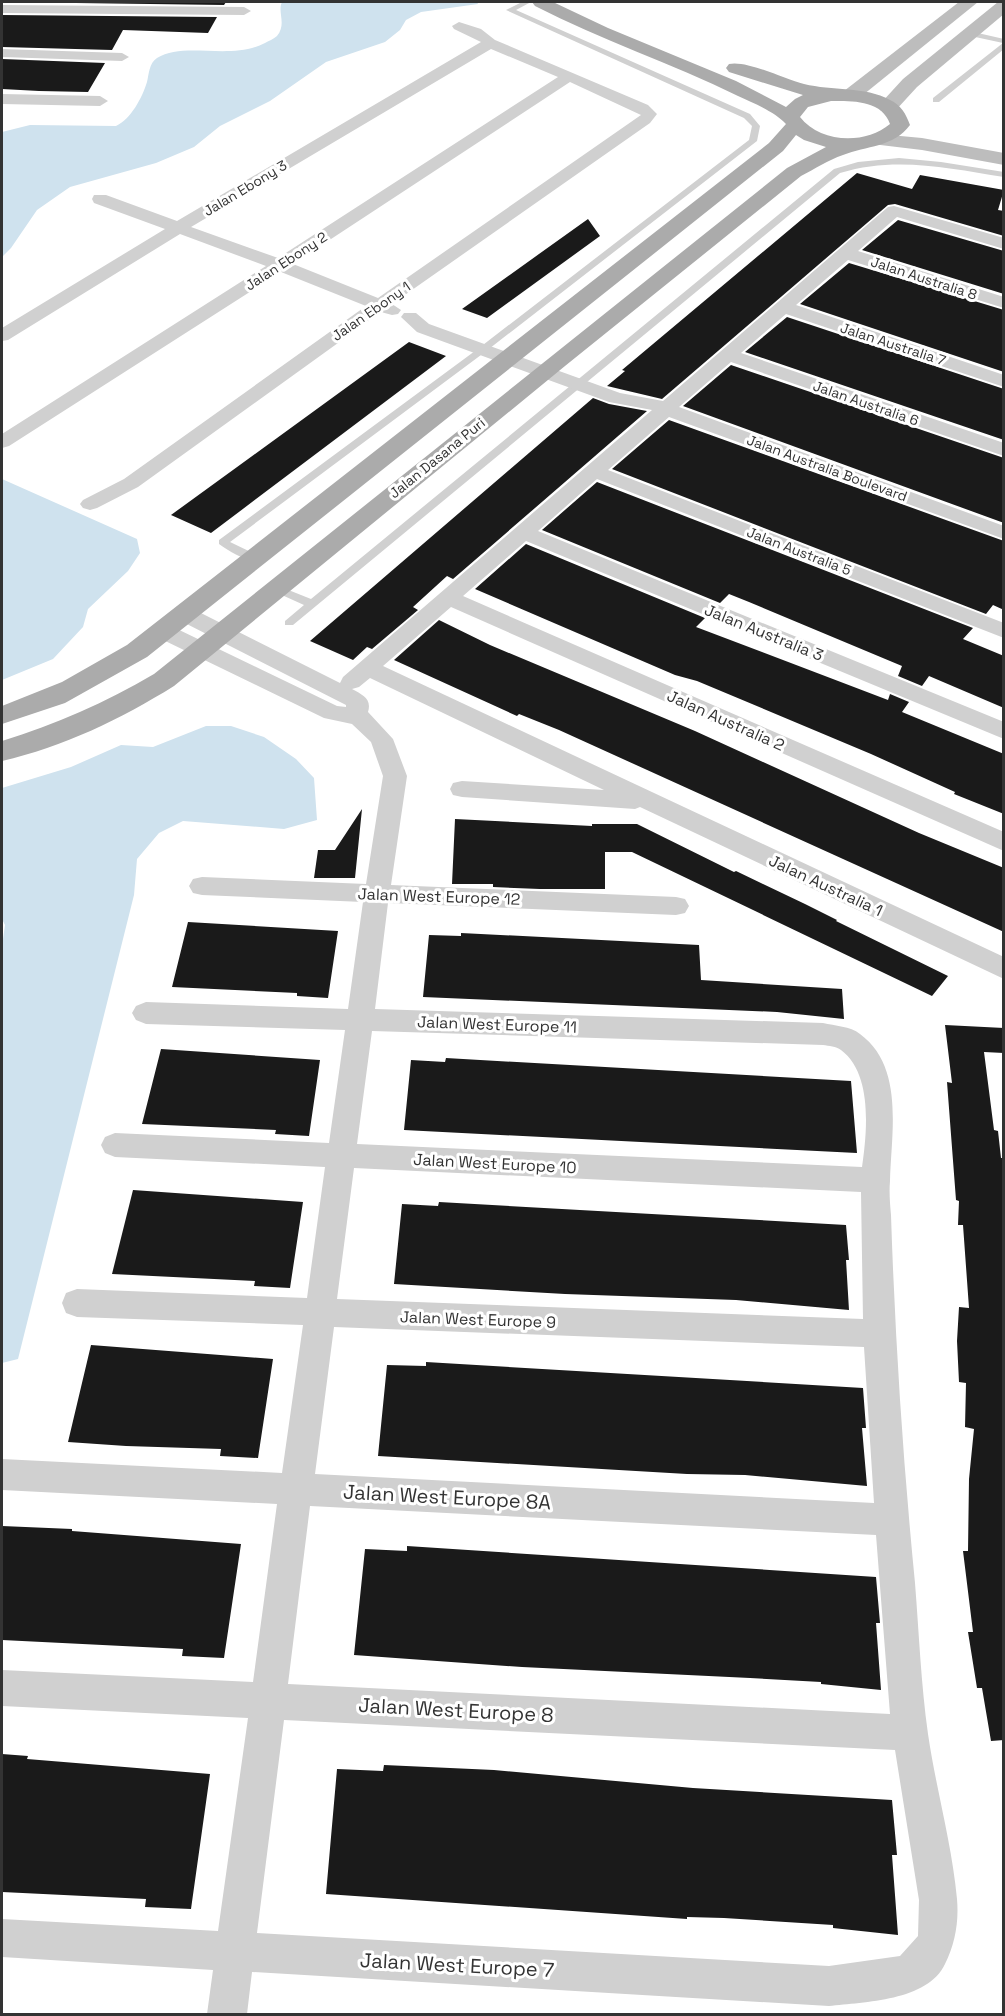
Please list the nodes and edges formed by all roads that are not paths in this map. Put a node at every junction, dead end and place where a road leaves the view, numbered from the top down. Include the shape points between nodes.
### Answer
1 (527, 2) edge
2 (541, 2) edge
3 (969, 2) edge
4 (1004, 5) edge
5 (2, 9) edge
6 (244, 11) dead end
7 (620, 21) dead end
8 (459, 26) dead end
9 (969, 33) junction
10 (490, 43) junction
11 (1004, 43) edge
12 (2, 53) edge
13 (122, 57) dead end
14 (678, 64) junction
15 (655, 74) junction
16 (568, 77) junction
17 (841, 95) junction
18 (2, 99) edge
19 (936, 100) dead end
20 (100, 101) dead end
21 (908, 118) junction
22 (792, 121) junction
23 (870, 141) junction
24 (1004, 142) edge
25 (1004, 159) edge
26 (1004, 175) edge
27 (100, 199) dead end
28 (180, 227) junction
29 (1004, 244) edge
30 (845, 254) junction
31 (280, 265) junction
32 (1004, 303) edge
33 (379, 305) junction
34 (783, 307) junction
35 (2, 336) edge
36 (489, 345) junction
37 (516, 354) junction
38 (729, 355) junction
39 (550, 366) junction
40 (586, 379) junction
41 (1004, 381) edge
42 (658, 406) junction
43 (2, 442) edge
44 (1004, 450) edge
45 (594, 471) junction
46 (90, 504) dead end
47 (524, 533) junction
48 (1004, 533) edge
49 (255, 558) junction
50 (277, 589) junction
51 (448, 598) junction
52 (312, 604) junction
53 (185, 614) junction
54 (289, 623) dead end
55 (163, 631) junction
56 (1004, 631) edge
57 (222, 633) junction
58 (201, 650) junction
59 (2, 715) edge
60 (359, 717) junction
61 (1004, 731) edge
62 (2, 751) edge
63 (462, 789) dead end
64 (648, 801) junction
65 (1004, 842) edge
66 (202, 886) dead end
67 (377, 893) junction
68 (676, 906) dead end
69 (1004, 969) edge
70 (146, 1013) dead end
71 (360, 1020) junction
72 (115, 1145) dead end
73 (342, 1155) junction
74 (875, 1180) junction
75 (77, 1303) dead end
76 (321, 1313) junction
77 (879, 1334) junction
78 (2, 1474) edge
79 (296, 1489) junction
80 (892, 1520) junction
81 (2, 1688) edge
82 (269, 1700) junction
83 (910, 1733) junction
84 (2, 1938) edge
85 (236, 1952) junction
86 (227, 2014) edge

1 - 15 lane via 510,10
2 - 14 main road
3 - 17 street
4 - 9 street
5 - 6 street
7 - 17 main road via 731,67 790,86
8 - 10 street
9 - 11 lane
9 - 21 street via 910,83
10 - 16 street
10 - 28 street, Jalan Ebony 3
11 - 19 lane
12 - 13 street
14 - 15 lane
14 - 22 main road via 754,96
15 - 36 lane via 747,116 756,126 753,141
16 - 31 street, Jalan Ebony 2
16 - 33 street, Jalan Ebony 1 via 649,114
17 - 21 main road via 872,99
17 - 22 main road, Jalan Dasana Puri via 801,102 793,109
18 - 20 street
21 - 23 main road via 893,133
21 - 24 street
22 - 23 main road via 805,134 821,140
22 - 37 main road, Jalan Dasana Puri via 776,147
23 - 25 street via 922,144
23 - 39 main road, Jalan Dasana Puri via 834,151 794,172
26 - 40 lane via 910,159 870,161 837,171
27 - 28 street, Jalan Australia Boulevard
28 - 31 street, Jalan Australia Boulevard
28 - 35 street, Jalan Ebony 3
29 - 30 street via 894,211
30 - 32 street, Jalan Australia 8
30 - 34 street
31 - 33 street, Jalan Australia Boulevard
31 - 43 street, Jalan Ebony 2
33 - 36 street, Jalan Australia Boulevard via 410,317 438,318
33 - 46 street, Jalan Ebony 1 via 131,483
34 - 38 street
34 - 41 street, Jalan Australia 7
36 - 37 street, Jalan Australia Boulevard
36 - 49 lane via 223,542
37 - 39 street, Jalan Australia Boulevard
37 - 49 main road, Jalan Dasana Puri
38 - 42 street
38 - 44 street, Jalan Australia 6
39 - 40 street, Jalan Australia Boulevard
39 - 50 main road, Jalan Dasana Puri
40 - 42 street, Jalan Australia Boulevard via 616,398
40 - 52 lane
42 - 45 street
42 - 48 street, Jalan Australia Boulevard
45 - 47 street
45 - 56 street, Jalan Australia 5
47 - 51 street
47 - 61 street, Jalan Australia 3
49 - 53 main road, Jalan Dasana Puri
50 - 52 lane
50 - 57 main road, Jalan Dasana Puri
51 - 64 street, Jalan Australia 1 via 360,675
51 - 65 street, Jalan Australia 2
52 - 54 lane
53 - 55 main road, Jalan Dasana Puri
53 - 57 street
55 - 58 street
55 - 59 main road, Jalan Dasana Puri via 87,682 30,708
57 - 58 main road, Jalan Dasana Puri
57 - 60 street via 357,701
58 - 60 street via 333,714
58 - 62 main road, Jalan Dasana Puri via 164,680 124,704 59,733
60 - 67 street via 381,739 395,776
63 - 64 street, Jalan Australia 1
64 - 69 street, Jalan Australia 1
66 - 67 street, Jalan West Europe 12
67 - 68 street, Jalan West Europe 12
67 - 71 street
70 - 71 street, Jalan West Europe 11
71 - 73 street
71 - 74 street, Jalan West Europe 11 via 823,1034 848,1040 863,1052 877,1096 879,1156
72 - 73 street, Jalan West Europe 10
73 - 74 street, Jalan West Europe 10
73 - 76 street
74 - 77 street
75 - 76 street, Jalan West Europe 9
76 - 77 street, Jalan West Europe 9
76 - 79 street
77 - 80 street
78 - 79 street, Jalan West Europe 8A
79 - 80 street, Jalan West Europe 8A
79 - 82 street
80 - 83 street
81 - 82 street, Jalan West Europe 8
82 - 83 street, Jalan West Europe 8
82 - 85 street
83 - 85 street, Jalan West Europe 7 via 938,1900 937,1936 930,1954 911,1972 888,1979 829,1986
84 - 85 street, Jalan West Europe 7
85 - 86 street

